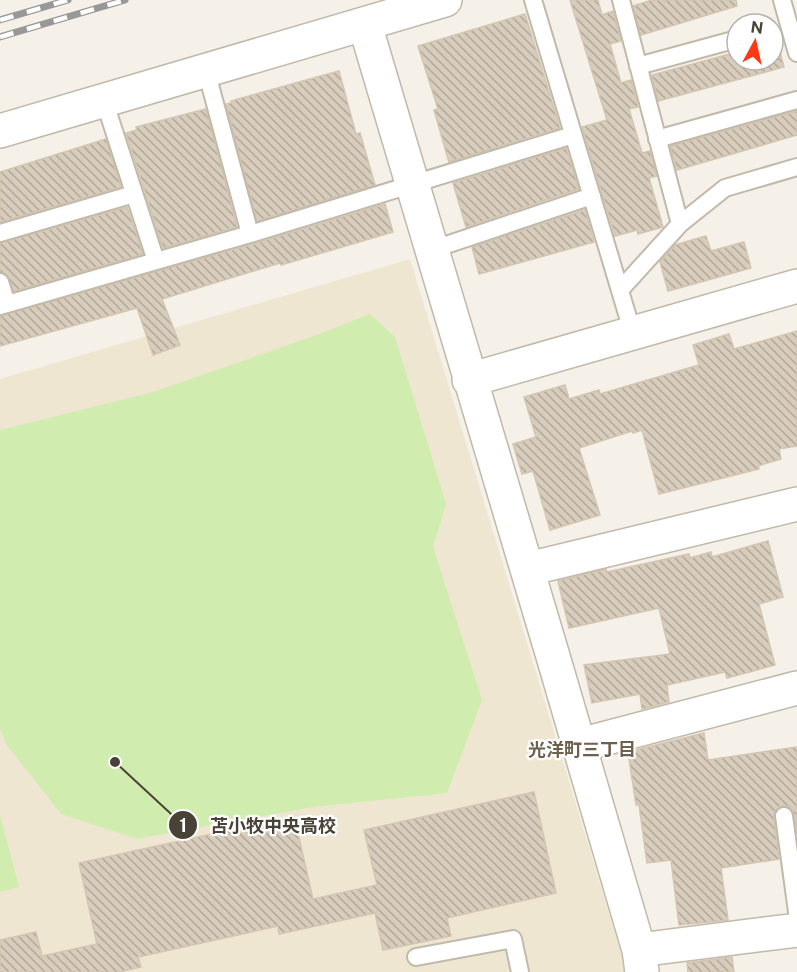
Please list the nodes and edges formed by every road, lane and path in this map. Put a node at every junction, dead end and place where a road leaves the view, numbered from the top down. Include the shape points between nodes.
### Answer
1 (445, 0) edge
2 (533, 0) edge
3 (621, 0) edge
4 (782, 0) edge
5 (365, 25) junction
6 (786, 25) edge
7 (725, 42) edge
8 (797, 53) edge
9 (638, 66) junction
10 (206, 70) junction
11 (105, 100) junction
12 (797, 100) edge
13 (0, 131) edge
14 (573, 135) junction
15 (657, 139) junction
16 (797, 168) edge
17 (412, 186) junction
18 (134, 195) junction
19 (592, 196) junction
20 (680, 224) junction
21 (0, 233) edge
22 (250, 234) junction
23 (431, 250) junction
24 (156, 261) junction
25 (0, 282) edge
26 (797, 286) edge
27 (620, 290) junction
28 (4, 305) edge
29 (633, 334) junction
30 (469, 380) junction
31 (797, 504) edge
32 (528, 569) junction
33 (797, 688) edge
34 (580, 745) junction
35 (784, 816) dead end
36 (797, 912) edge
37 (797, 930) edge
38 (416, 957) dead end
39 (640, 961) edge
40 (520, 972) edge

1 - 5 street
2 - 14 lane
3 - 9 lane
4 - 6 lane
5 - 10 street
5 - 17 street
6 - 8 lane
7 - 9 lane
9 - 15 lane
10 - 11 street
10 - 22 lane
11 - 13 street
11 - 18 lane
12 - 15 lane
14 - 17 lane
14 - 19 lane
15 - 20 lane
16 - 20 lane via 725,188
17 - 22 lane
17 - 23 street
18 - 21 lane
18 - 24 lane
19 - 23 lane
19 - 27 lane
20 - 27 lane
22 - 24 lane
23 - 30 street
24 - 28 lane
25 - 28 lane
26 - 29 street
27 - 29 lane
29 - 30 street
30 - 32 street
31 - 32 street
32 - 34 street
33 - 34 street
34 - 39 street
35 - 36 lane
37 - 39 street
38 - 40 lane via 513,939

